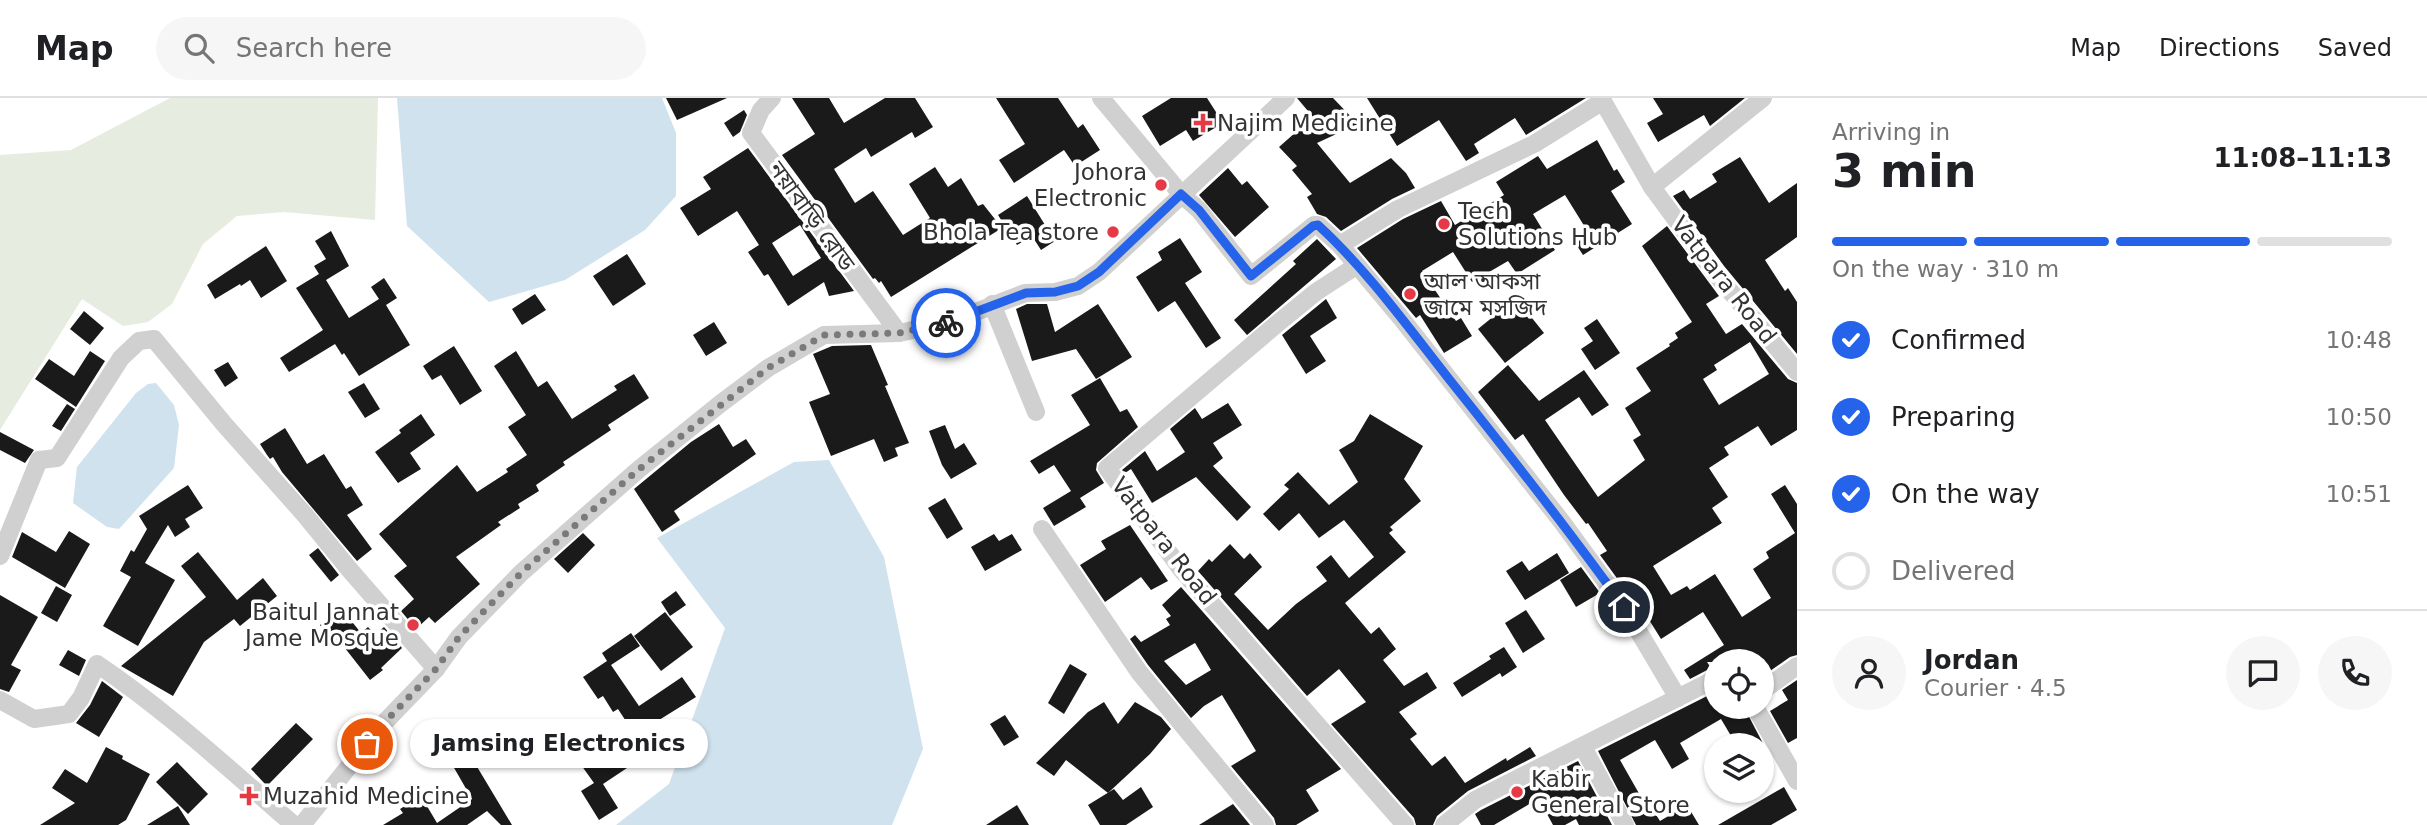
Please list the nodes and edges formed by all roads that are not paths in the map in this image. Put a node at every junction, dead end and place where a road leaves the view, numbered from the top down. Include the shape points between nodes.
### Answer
1 (772, 98) edge
2 (1101, 98) edge
3 (1286, 98) edge
4 (1763, 98) edge
5 (1602, 100) edge
6 (1651, 187) junction
7 (1181, 194) junction
8 (1340, 245) junction
9 (1356, 266) junction
10 (992, 304) junction
11 (899, 333) junction
12 (1797, 372) edge
13 (1035, 412) dead end
14 (1042, 529) dead end
15 (0, 556) edge
16 (1797, 666) edge
17 (436, 669) junction
18 (1774, 682) edge
19 (1704, 685) edge
20 (1678, 698) junction
21 (0, 700) edge
22 (1762, 719) edge
23 (1583, 747) junction
24 (1797, 781) edge
25 (1466, 818) edge
26 (294, 825) edge
27 (302, 825) edge
28 (1265, 825) edge
29 (1405, 825) edge
30 (1444, 825) edge
31 (1625, 825) edge

1 - 11 street, নয়াবাড়ি রোড via 751,133
2 - 7 street
3 - 7 street
4 - 6 street
5 - 6 street, Vatpara Road
5 - 8 street, Vatpara Road via 1515,154 1408,204
6 - 12 street, Vatpara Road via 1715,274
7 - 8 street via 1251,276 1314,225
7 - 10 street via 1099,272 1078,286 1026,293
8 - 9 street
9 - 20 street via 1562,522 1624,607
9 - 29 street, Vatpara Road via 1316,292 1107,468 1181,569
10 - 11 street via 950,322
10 - 13 street
11 - 17 street via 824,335 768,368 638,470 521,573 459,637
14 - 28 street via 1139,672
15 - 17 street via 39,460 57,458 121,358 139,341 154,340
16 - 18 street
17 - 27 street via 383,724
19 - 20 street
20 - 23 street
21 - 26 street via 34,719 69,715 97,664 174,722
22 - 24 street
23 - 25 street via 1475,800
23 - 31 street
25 - 30 street

